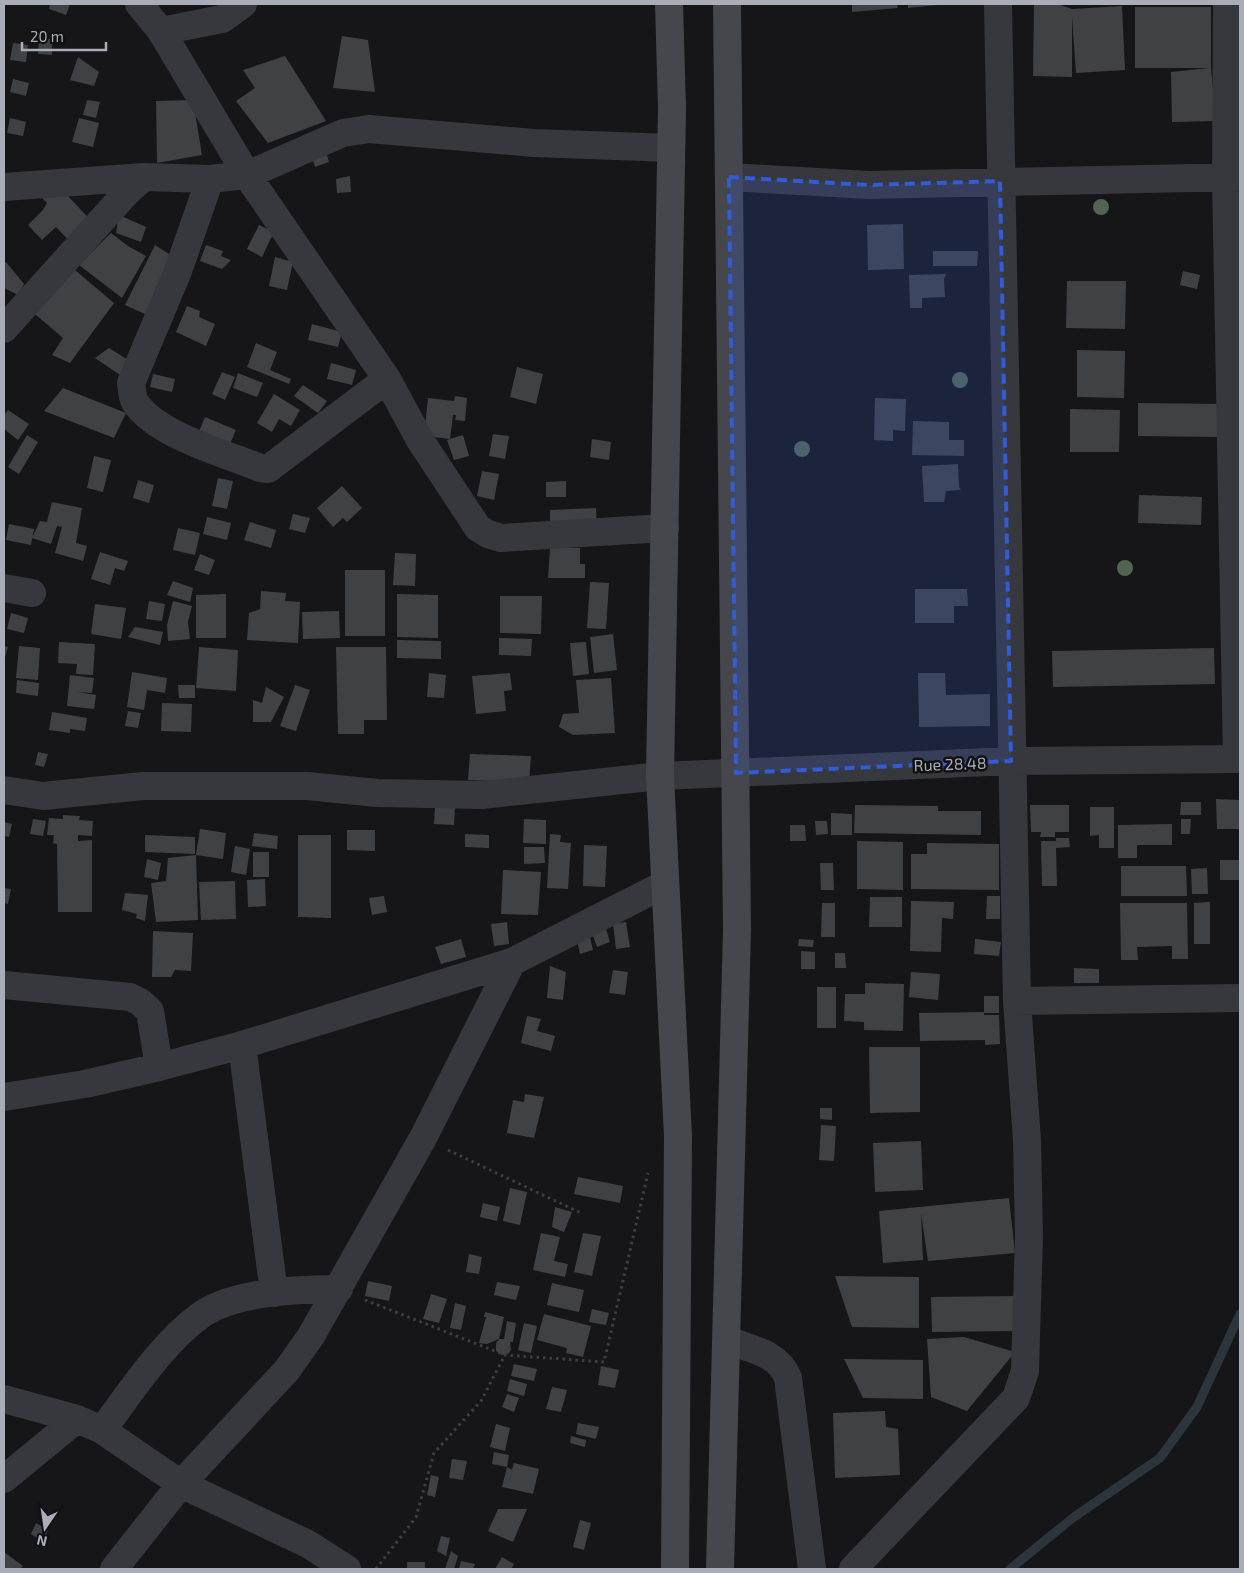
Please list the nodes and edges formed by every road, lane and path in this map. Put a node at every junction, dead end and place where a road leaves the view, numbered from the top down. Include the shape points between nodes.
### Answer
1 (139, 4) edge
2 (243, 4) edge
3 (669, 4) edge
4 (727, 4) edge
5 (998, 4) edge
6 (1227, 4) edge
7 (187, 15) edge
8 (161, 31) junction
9 (671, 148) junction
10 (247, 175) junction
11 (144, 177) junction
12 (729, 177) junction
13 (1233, 177) edge
14 (210, 179) junction
15 (1000, 181) junction
16 (4, 187) edge
17 (4, 329) edge
18 (387, 379) junction
19 (665, 528) junction
20 (4, 588) edge
21 (32, 593) dead end
22 (1238, 759) edge
23 (1011, 761) junction
24 (736, 773) junction
25 (660, 776) junction
26 (4, 790) edge
27 (43, 796) junction
28 (4, 805) edge
29 (665, 884) junction
30 (512, 962) junction
31 (4, 986) edge
32 (1240, 998) edge
33 (1016, 1001) junction
34 (242, 1045) junction
35 (159, 1067) junction
36 (4, 1097) edge
37 (423, 1138) junction
38 (649, 1168) dead end
39 (583, 1214) dead end
40 (339, 1289) junction
41 (274, 1293) junction
42 (727, 1340) junction
43 (505, 1355) junction
44 (4, 1398) edge
45 (77, 1419) junction
46 (102, 1430) junction
47 (4, 1479) edge
48 (181, 1484) junction
49 (114, 1569) edge
50 (347, 1569) edge
51 (376, 1569) edge
52 (675, 1569) edge
53 (720, 1569) edge
54 (812, 1569) edge
55 (854, 1569) edge

1 - 8 street
2 - 7 street via 222,19
3 - 9 main road
4 - 12 main road
5 - 15 street
6 - 13 street
7 - 8 street
8 - 10 street
9 - 10 street via 534,143 369,129 343,133
9 - 19 main road
10 - 14 street
10 - 18 street
11 - 14 street
11 - 16 street
11 - 17 street
12 - 15 street via 869,185
12 - 24 main road
13 - 15 street
13 - 22 street
14 - 18 street via 178,271 131,383 133,401 148,418 193,442 268,469
15 - 23 street
18 - 19 street via 420,440 472,521 488,534 500,538 534,537
19 - 25 main road
20 - 21 street
22 - 23 street, Rue 28.48
23 - 24 street, Rue 28.48
23 - 33 street
24 - 25 street, Rue 28.48
24 - 42 main road via 737,930
25 - 27 street, Rue 28.48 via 482,795 377,793 307,786 143,786
25 - 29 main road
26 - 27 street
27 - 28 street
29 - 30 street
29 - 52 main road via 678,1136
30 - 34 street
30 - 37 street
31 - 35 street via 130,997 140,1002 150,1011
32 - 33 street
33 - 55 street via 1027,1140 1030,1236 1024,1371 1016,1398
34 - 35 street
34 - 41 street
35 - 36 street via 85,1084
37 - 39 path
37 - 40 street
38 - 43 path via 604,1362
40 - 41 street
40 - 43 path
40 - 48 street via 287,1370
41 - 46 street via 237,1300 202,1313 174,1338
42 - 53 main road
42 - 54 street via 777,1359 788,1378
43 - 51 path via 481,1401 434,1453 416,1517
44 - 45 street
45 - 46 street
45 - 47 street
46 - 48 street
48 - 49 street
48 - 50 street via 308,1544

